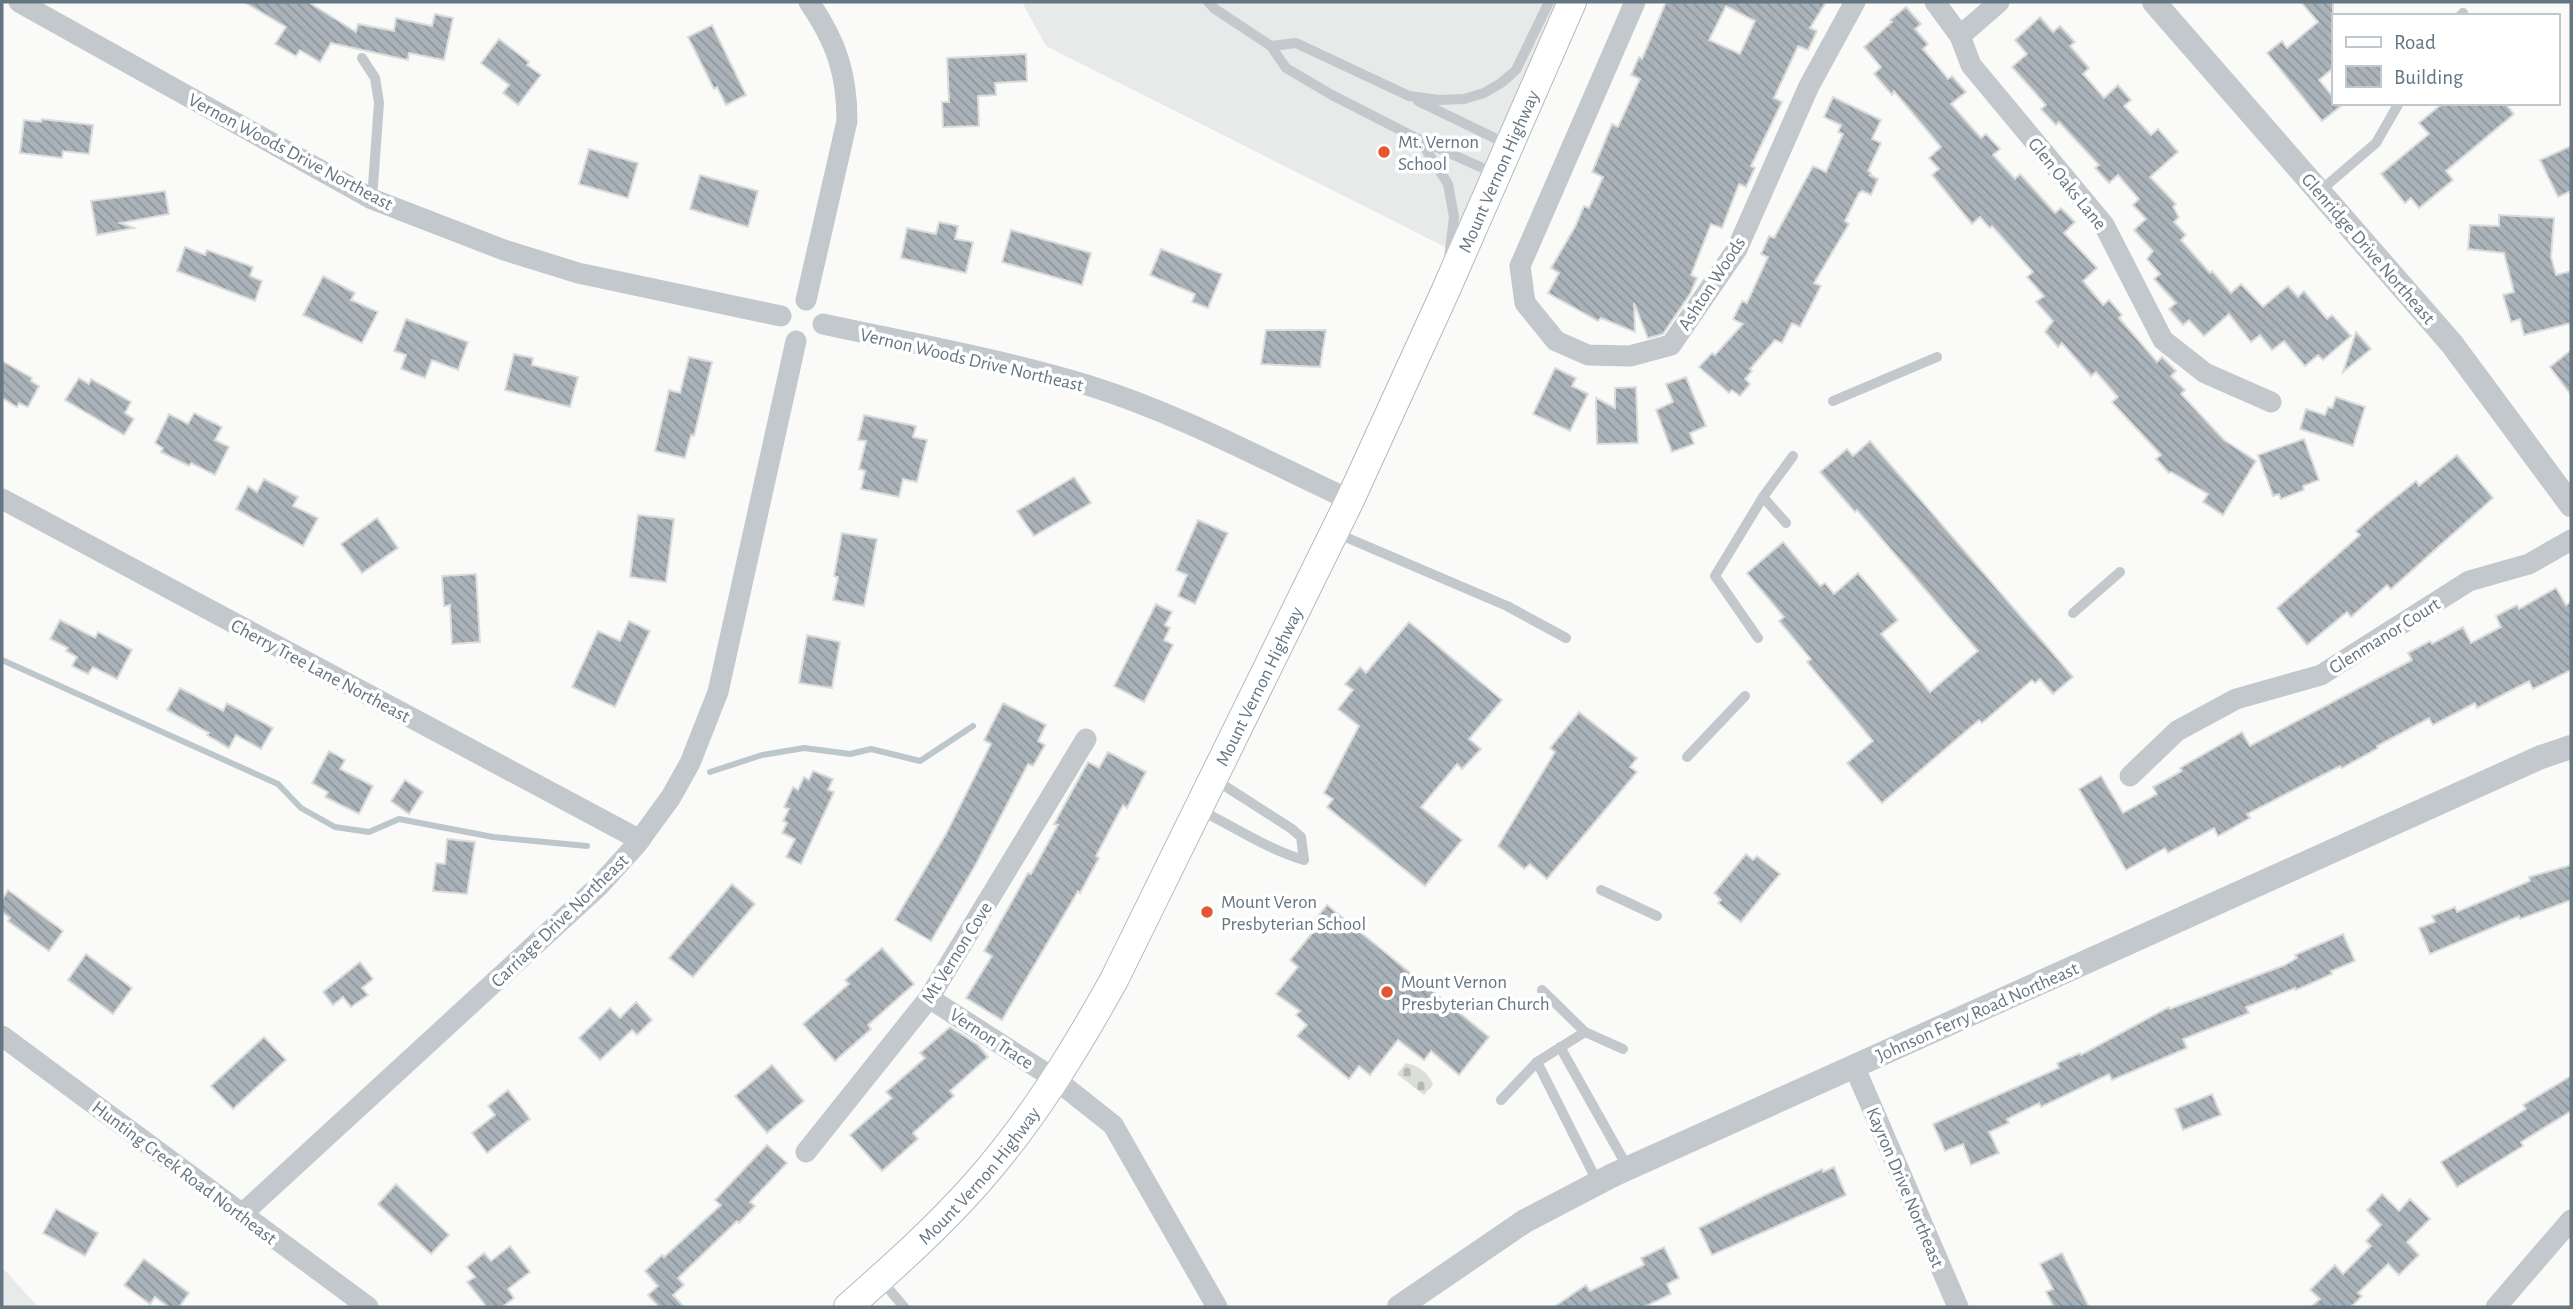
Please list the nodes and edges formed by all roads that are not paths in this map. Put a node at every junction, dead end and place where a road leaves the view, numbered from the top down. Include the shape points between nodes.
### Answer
1 (19, 2) edge
2 (809, 2) edge
3 (1208, 2) edge
4 (1549, 2) edge
5 (1572, 2) edge
6 (1635, 2) edge
7 (1855, 2) edge
8 (1936, 2) edge
9 (1999, 2) edge
10 (2154, 2) edge
11 (1960, 36) junction
12 (1271, 47) junction
13 (362, 58) dead end
14 (1409, 96) junction
15 (2398, 105) edge
16 (1420, 140) junction
17 (1510, 145) junction
18 (1497, 174) junction
19 (2320, 191) junction
20 (372, 199) junction
21 (1445, 292) junction
22 (806, 300) junction
23 (781, 316) junction
24 (823, 324) junction
25 (796, 341) junction
26 (1937, 357) dead end
27 (1833, 401) dead end
28 (2271, 402) dead end
29 (1793, 456) dead end
30 (1763, 497) junction
31 (2, 499) edge
32 (1350, 500) junction
33 (2571, 505) edge
34 (1786, 523) dead end
35 (1334, 531) junction
36 (2571, 540) edge
37 (2120, 572) dead end
38 (2073, 613) dead end
39 (1566, 638) dead end
40 (1758, 638) dead end
41 (1745, 696) dead end
42 (1086, 739) dead end
43 (2571, 747) edge
44 (1687, 757) dead end
45 (2130, 776) dead end
46 (1213, 778) junction
47 (1198, 809) junction
48 (640, 840) junction
49 (1601, 890) dead end
50 (1657, 916) dead end
51 (1542, 990) dead end
52 (929, 998) junction
53 (1585, 1032) junction
54 (2, 1036) edge
55 (1560, 1047) junction
56 (1623, 1049) dead end
57 (1537, 1062) junction
58 (1854, 1066) junction
59 (1055, 1079) junction
60 (1501, 1100) dead end
61 (806, 1152) dead end
62 (1628, 1168) junction
63 (1598, 1183) junction
64 (242, 1214) junction
65 (2571, 1220) edge
66 (880, 1279) junction
67 (368, 1307) edge
68 (848, 1307) edge
69 (904, 1307) edge
70 (1217, 1307) edge
71 (1399, 1307) edge
72 (1958, 1307) edge
73 (2496, 1307) edge

1 - 20 street, Vernon Woods Drive Northeast
2 - 22 street via 827,29 843,71 847,112
3 - 12 lane
4 - 14 lane via 1516,70 1501,83 1464,99
5 - 17 main road, Mount Vernon Highway
6 - 7 street, Ashton Woods via 1520,266 1525,303 1556,341 1588,355 1629,356 1671,345 1737,249 1808,86
8 - 11 street, Glen Oaks Lane
9 - 11 street
10 - 19 street, Glenridge Drive Northeast
11 - 28 street, Glen Oaks Lane via 1971,65 2104,225 2163,340 2205,373
12 - 14 lane via 1296,43
12 - 16 lane via 1286,68
13 - 20 lane via 375,78 379,103
14 - 17 lane
15 - 19 lane via 2376,143
16 - 18 lane
16 - 21 lane via 1448,184 1454,217
17 - 18 main road, Mount Vernon Highway
18 - 21 main road, Mount Vernon Highway
19 - 33 street, Glenridge Drive Northeast via 2452,344
20 - 23 street, Vernon Woods Drive Northeast via 578,273
21 - 32 main road, Mount Vernon Highway
22 - 23 street via 793,300
22 - 24 street via 818,307
23 - 25 street via 783,329
24 - 25 street via 818,335
24 - 32 street, Vernon Woods Drive Northeast via 1089,386
25 - 48 street, Carriage Drive Northeast via 718,692 690,763
26 - 27 lane
29 - 30 lane
30 - 34 lane
30 - 40 lane via 1715,576
31 - 48 street, Cherry Tree Lane Northeast
32 - 35 main road, Mount Vernon Highway
35 - 39 lane via 1507,606
35 - 46 main road, Mount Vernon Highway
36 - 45 street, Glenmanor Court via 2529,564 2469,581 2322,675 2236,699 2177,731
37 - 38 lane
41 - 44 lane
42 - 52 street, Mt Vernon Cove
43 - 58 street, Johnson Ferry Road Northeast
46 - 47 main road, Mount Vernon Highway
46 - 47 lane via 1292,828 1301,837 1304,860 1276,851
47 - 59 main road, Mount Vernon Highway via 1114,980
48 - 64 street, Carriage Drive Northeast via 599,886
49 - 50 lane
51 - 53 lane
52 - 59 street, Vernon Trace
52 - 61 street, Mt Vernon Cove
53 - 55 lane
53 - 56 lane
54 - 64 street, Hunting Creek Road Northeast
55 - 57 lane
55 - 62 lane
57 - 60 lane
57 - 63 lane
58 - 62 street, Johnson Ferry Road Northeast
58 - 72 street, Kayron Drive Northeast
59 - 66 main road, Mount Vernon Highway via 976,1184
59 - 70 street, Vernon Trace via 1113,1125
62 - 63 street, Johnson Ferry Road Northeast
63 - 71 street, Johnson Ferry Road Northeast via 1525,1222
64 - 67 street, Hunting Creek Road Northeast
65 - 73 street
66 - 68 main road, Mount Vernon Highway
66 - 69 lane

